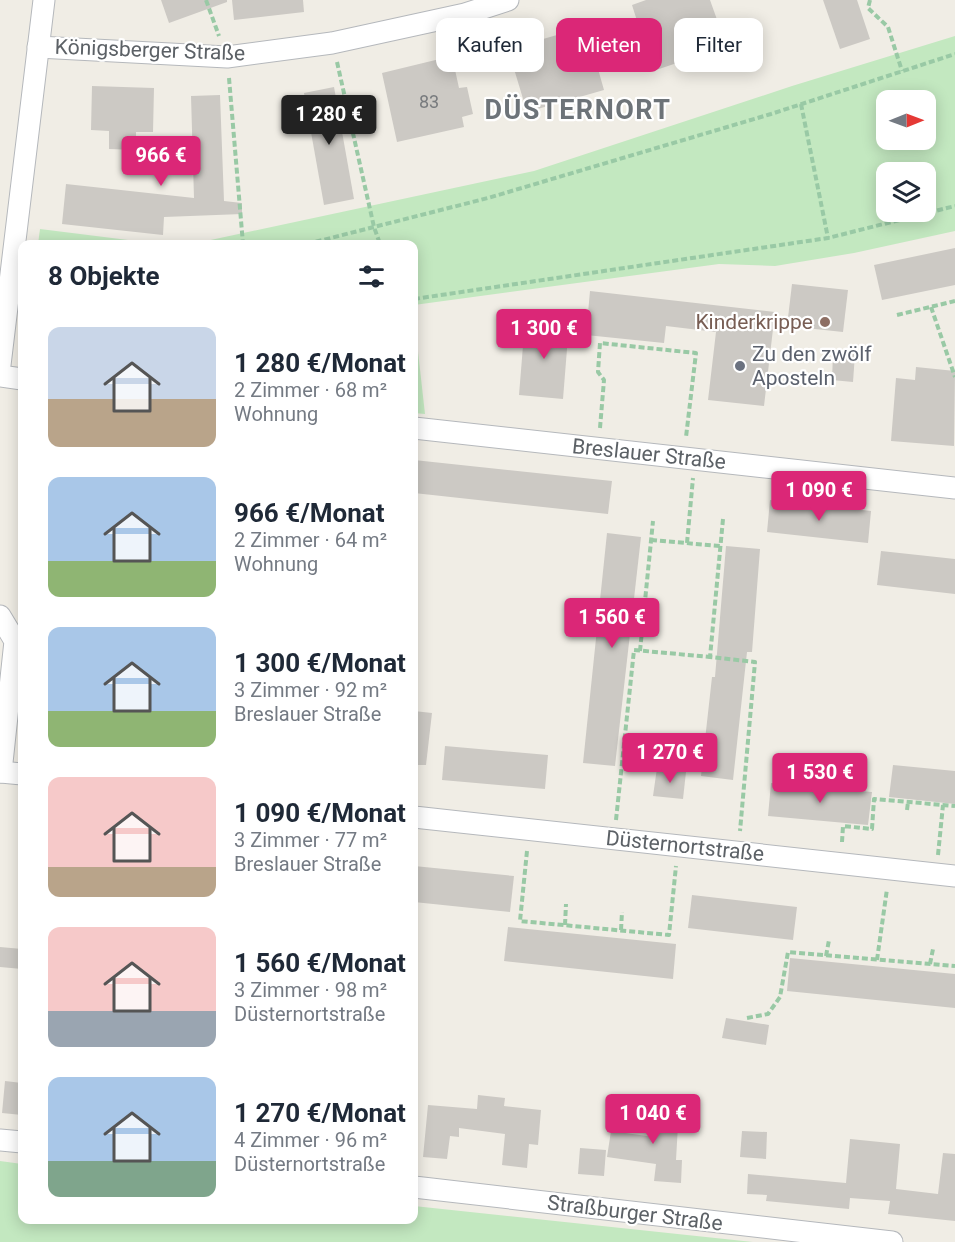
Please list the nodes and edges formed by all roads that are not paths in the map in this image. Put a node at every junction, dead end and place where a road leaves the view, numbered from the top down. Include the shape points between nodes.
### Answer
1 (44, 0) edge
2 (508, 0) edge
3 (38, 46) junction
4 (0, 365) edge
5 (0, 376) edge
6 (18, 378) edge
7 (418, 428) edge
8 (955, 488) edge
9 (0, 616) edge
10 (0, 772) edge
11 (18, 774) edge
12 (418, 817) edge
13 (945, 875) edge
14 (0, 1140) edge
15 (18, 1142) edge
16 (418, 1187) edge
17 (892, 1242) edge

1 - 3 street
2 - 3 street, Königsberger Straße via 465,14 332,43 227,57
3 - 4 street
5 - 6 street
7 - 8 street, Breslauer Straße
9 - 10 street via 15,641
10 - 11 street
12 - 13 street, Düsternortstraße
14 - 15 street
16 - 17 street, Straßburger Straße

